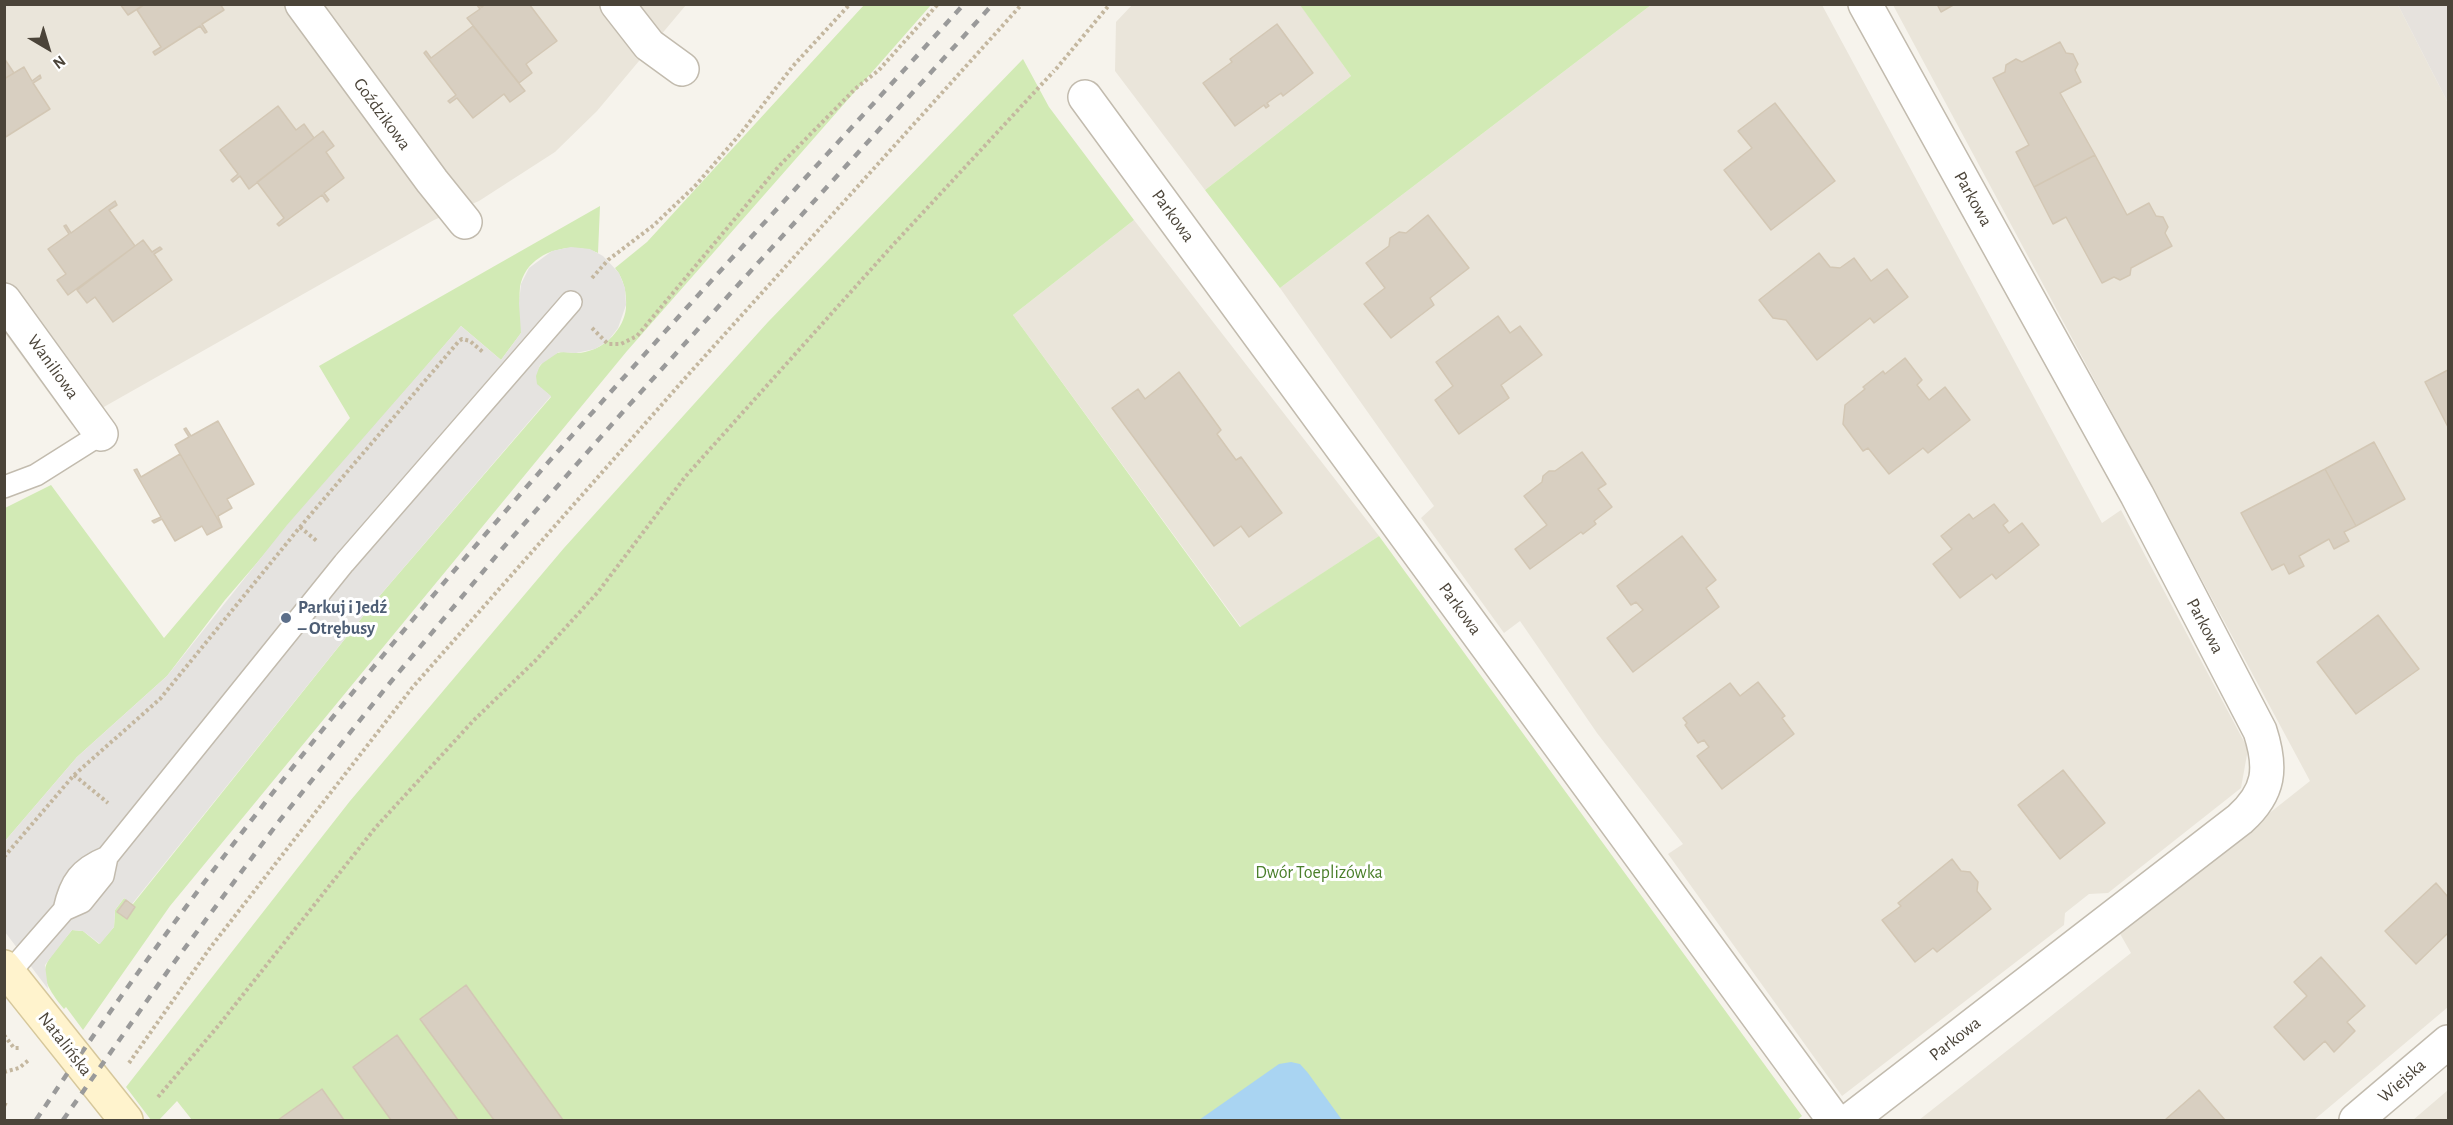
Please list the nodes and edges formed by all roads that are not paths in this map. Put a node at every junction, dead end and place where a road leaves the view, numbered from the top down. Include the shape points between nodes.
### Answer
1 (302, 4) edge
2 (617, 4) edge
3 (1866, 4) edge
4 (682, 69) dead end
5 (1085, 97) road end
6 (465, 222) dead end
7 (4, 300) edge
8 (572, 302) road end
9 (101, 434) joint
10 (4, 487) edge
11 (7, 970) edge
12 (2448, 1042) edge
13 (138, 1113) edge
14 (1834, 1120) edge
15 (1850, 1120) edge
16 (2356, 1120) edge

1 - 6 street, Goździkowa
2 - 4 street via 649,45
3 - 15 street, Parkowa via 2153,525 2260,731 2267,771 2262,791 2240,819
5 - 14 street, Parkowa
7 - 9 street, Waniliowa
8 - 11 lane via 344,563 107,857 103,876 82,902 64,910
9 - 10 lane via 36,475
11 - 13 main road, Natalińska via 106,1095
12 - 16 street, Wiejska

